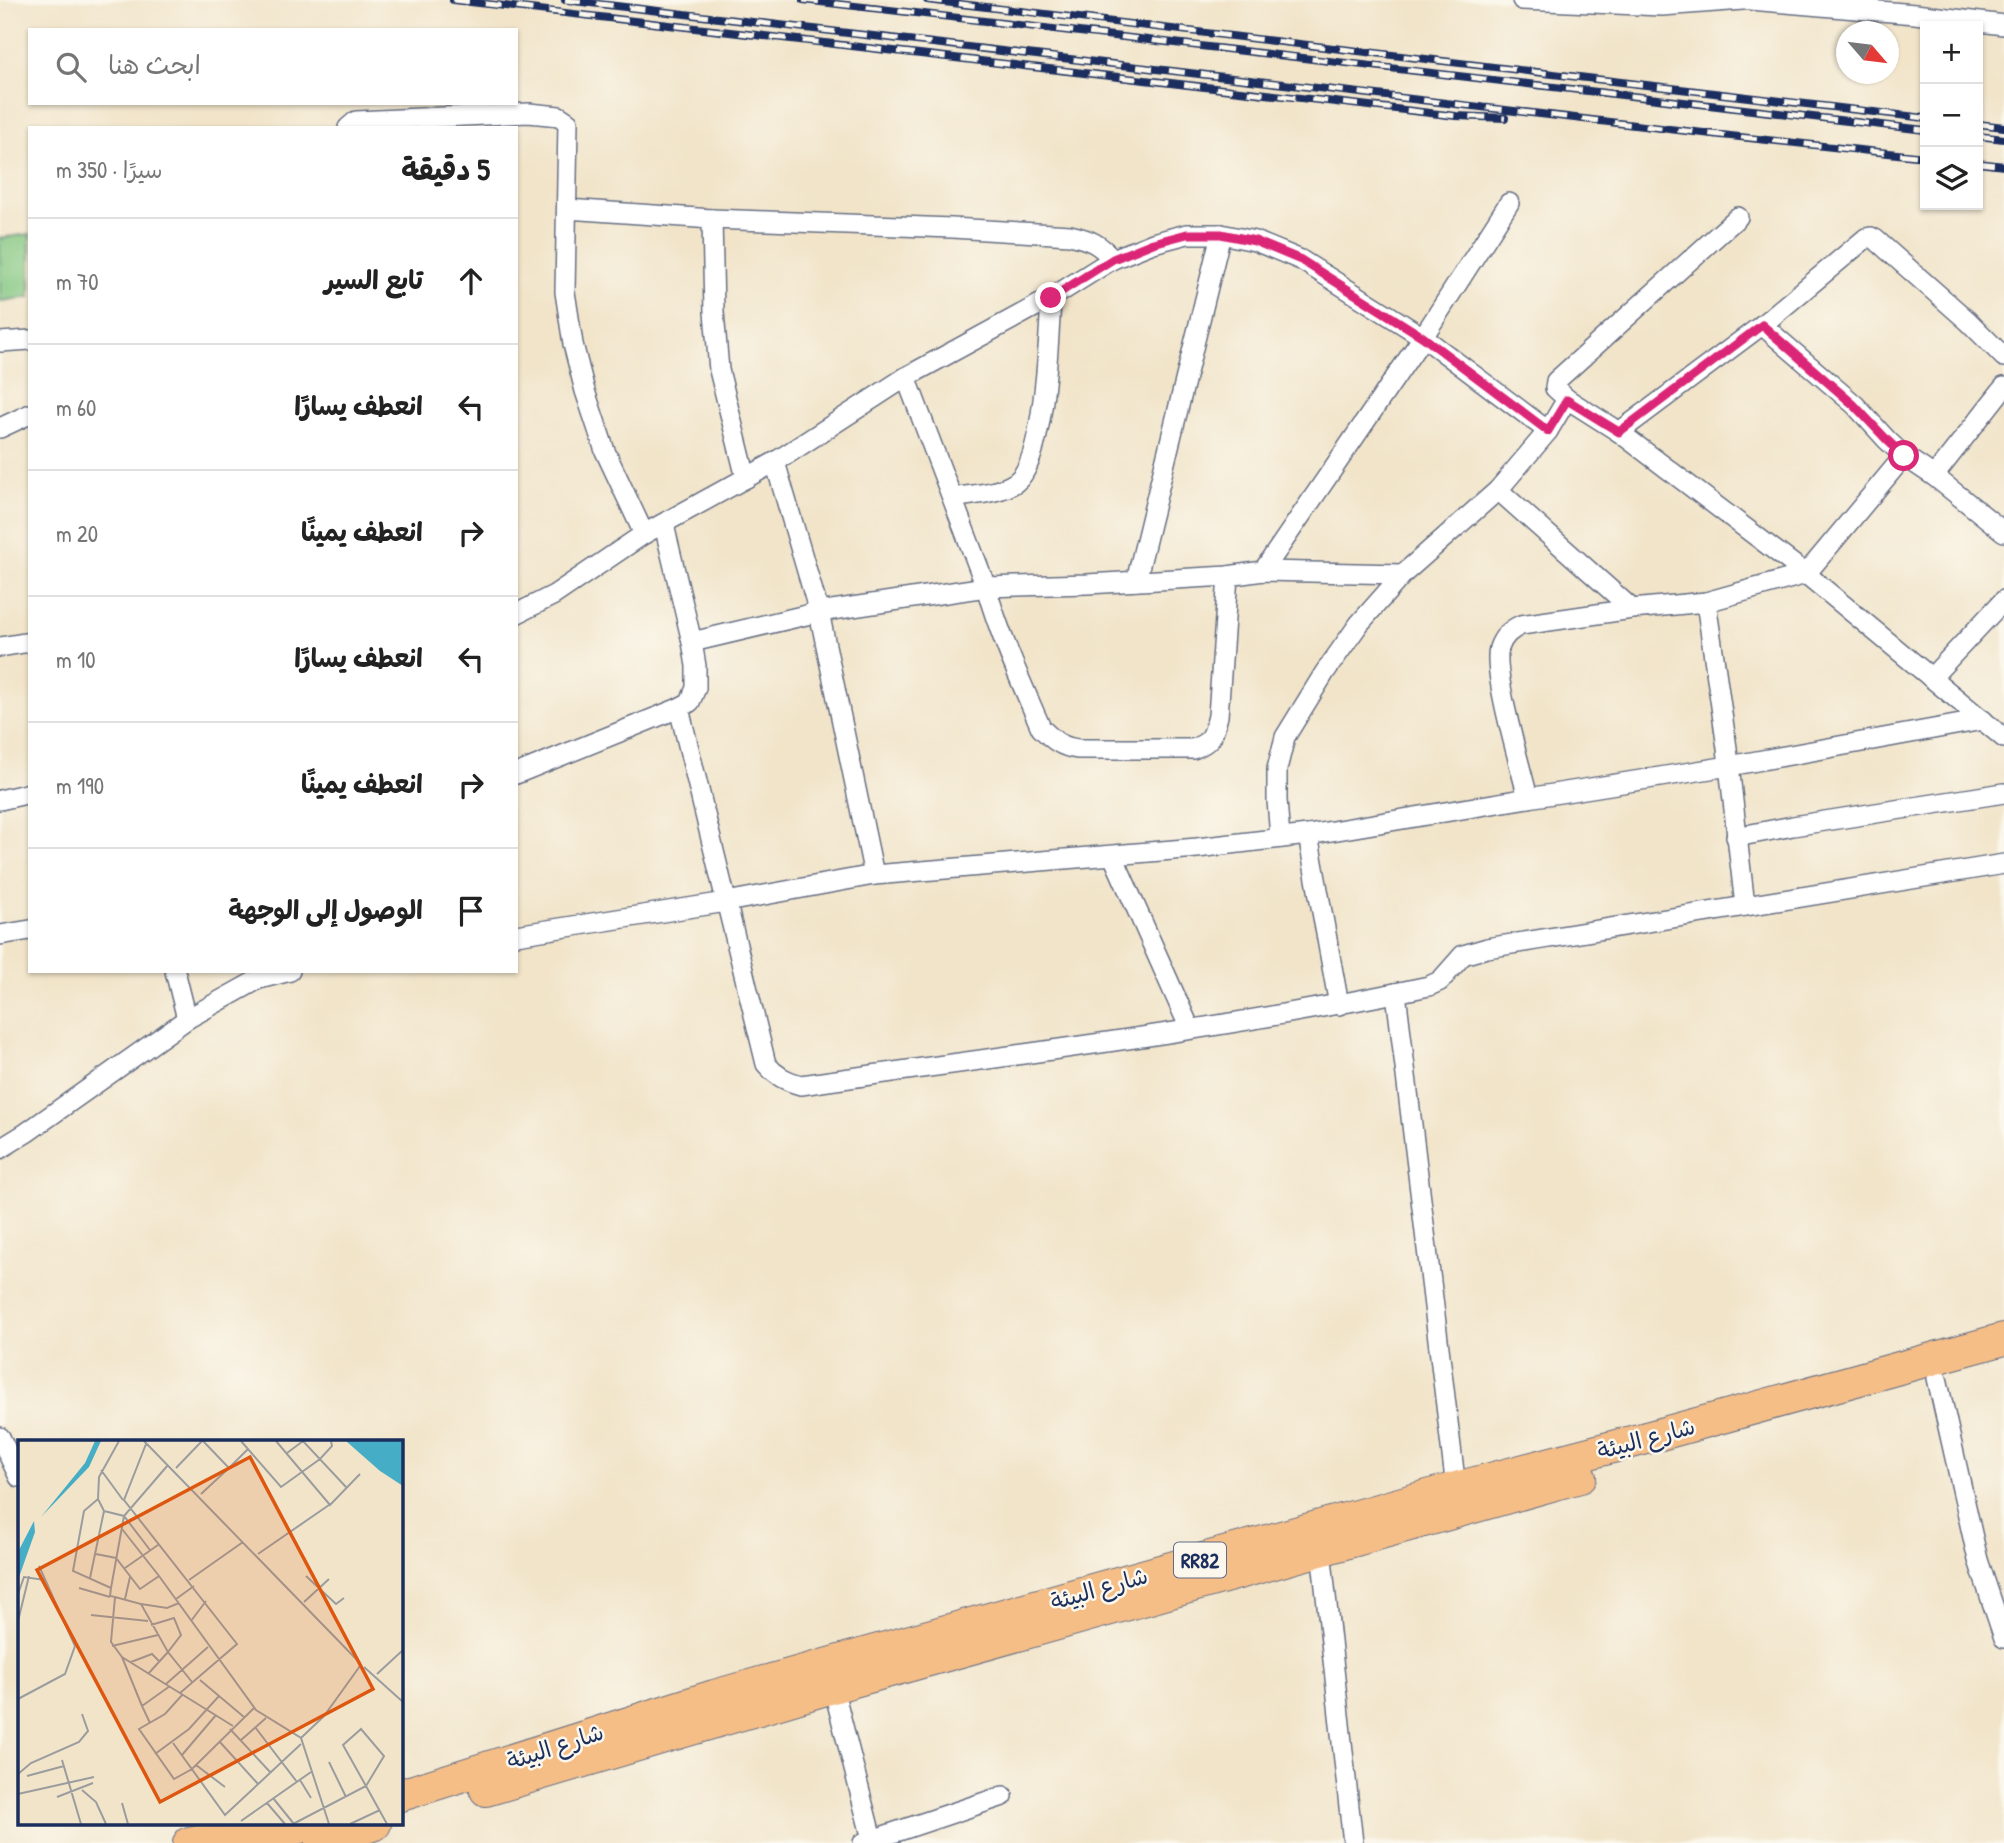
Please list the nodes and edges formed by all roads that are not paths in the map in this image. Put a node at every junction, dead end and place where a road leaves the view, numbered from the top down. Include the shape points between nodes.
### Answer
1 (1522, 0) edge
2 (1743, 0) edge
3 (1750, 0) edge
4 (1919, 7) edge
5 (2004, 25) edge
6 (350, 126) edge
7 (1509, 203) dead end
8 (567, 209) junction
9 (1738, 217) dead end
10 (712, 219) junction
11 (1221, 234) junction
12 (1113, 259) junction
13 (1051, 298) junction
14 (1762, 325) junction
15 (1423, 337) junction
16 (28, 340) edge
17 (0, 342) edge
18 (2004, 357) edge
19 (906, 377) junction
20 (2004, 387) edge
21 (1567, 400) junction
22 (28, 415) edge
23 (0, 428) edge
24 (1548, 431) junction
25 (1619, 432) junction
26 (1904, 456) junction
27 (775, 462) junction
28 (1934, 476) junction
29 (746, 478) junction
30 (1498, 490) junction
31 (953, 498) junction
32 (664, 525) junction
33 (2004, 532) edge
34 (644, 534) junction
35 (1262, 572) junction
36 (1404, 574) junction
37 (1806, 575) junction
38 (1228, 576) junction
39 (1136, 581) junction
40 (986, 587) junction
41 (2004, 600) edge
42 (1706, 602) junction
43 (1632, 608) junction
44 (819, 612) junction
45 (518, 613) edge
46 (28, 642) edge
47 (692, 642) junction
48 (0, 647) edge
49 (1931, 678) junction
50 (679, 708) junction
51 (1983, 720) junction
52 (2004, 738) edge
53 (1729, 766) junction
54 (518, 773) edge
55 (28, 793) edge
56 (2004, 793) edge
57 (1528, 798) junction
58 (0, 800) edge
59 (1308, 835) junction
60 (1736, 836) junction
61 (1280, 838) junction
62 (1113, 856) junction
63 (2004, 864) edge
64 (874, 875) junction
65 (726, 902) junction
66 (1745, 906) junction
67 (28, 930) edge
68 (0, 935) edge
69 (518, 935) edge
70 (176, 973) edge
71 (282, 973) edge
72 (1396, 993) junction
73 (1339, 1005) junction
74 (187, 1019) junction
75 (1190, 1029) junction
76 (0, 1149) edge
77 (2004, 1339) edge
78 (2004, 1359) edge
79 (1937, 1378) junction
80 (0, 1437) edge
81 (18, 1475) edge
82 (1457, 1488) junction
83 (1321, 1550) junction
84 (2004, 1638) edge
85 (833, 1687) junction
86 (402, 1795) edge
87 (1003, 1796) dead end
88 (402, 1815) edge
89 (303, 1826) edge
90 (369, 1826) edge
91 (198, 1837) edge
92 (869, 1842) edge
93 (321, 1843) edge
94 (1353, 1843) edge

1 - 2 street via 1662,6
3 - 4 street
4 - 5 street
6 - 8 street via 356,121 529,113 559,116 569,127
7 - 15 street
8 - 10 street
8 - 34 street via 565,292 573,344 605,451
9 - 21 street via 1556,381 1555,388
10 - 12 street via 1070,235 1097,243
10 - 29 street via 719,370
11 - 12 street via 1187,234
11 - 15 street via 1255,241 1301,260
11 - 39 street
12 - 13 street
13 - 19 street
13 - 31 street via 1048,360 1034,449 1026,469 1017,481 1003,488
14 - 18 street via 1860,241 1871,237
14 - 25 street
14 - 26 street via 1854,405
15 - 24 street
15 - 35 street
16 - 17 street
19 - 27 street
19 - 31 street
20 - 28 street
21 - 24 street
21 - 25 street
22 - 23 street
24 - 30 street
25 - 37 street
26 - 28 street
26 - 37 street
27 - 29 street
27 - 44 street
28 - 33 street
29 - 32 street
30 - 36 street
30 - 43 street
31 - 40 street
32 - 34 street
32 - 47 street
34 - 45 street via 554,595
35 - 36 street
35 - 38 street
36 - 61 street via 1359,624 1285,737 1277,769
37 - 42 street
37 - 49 street
38 - 39 street
38 - 40 street via 1219,716 1207,743 1194,749 1078,749 1051,739 1041,728 1005,646
39 - 40 street
40 - 44 street
41 - 49 street
42 - 43 street
42 - 53 street
43 - 57 street via 1521,625 1500,645 1502,690
44 - 47 street
44 - 64 street
46 - 48 street
47 - 50 street via 696,688 690,702
49 - 51 street
50 - 54 street
50 - 65 street
51 - 52 street
51 - 53 street
53 - 57 street
53 - 60 street
55 - 58 street
56 - 60 street
57 - 59 street
59 - 61 street
59 - 73 street
60 - 66 street
61 - 62 street
62 - 64 street
62 - 75 street
63 - 66 street
64 - 65 street
65 - 69 street
65 - 75 street via 766,1064 790,1082 801,1085
66 - 72 street via 1473,952 1457,960 1440,981
67 - 68 street
70 - 74 street
71 - 74 street via 259,979
72 - 73 street
72 - 82 street
73 - 75 street
74 - 76 street
77 - 82 highway, شارع البيئة / RR82
78 - 79 highway, شارع البيئة / RR82
79 - 83 highway, شارع البيئة / RR82
79 - 84 street via 1978,1560
80 - 81 street
82 - 86 highway, شارع البيئة / RR82 via 714,1696
83 - 85 highway, شارع البيئة / RR82
83 - 94 street
85 - 88 highway, شارع البيئة / RR82
85 - 92 street
87 - 92 street
89 - 91 highway via 227,1840
90 - 93 highway

